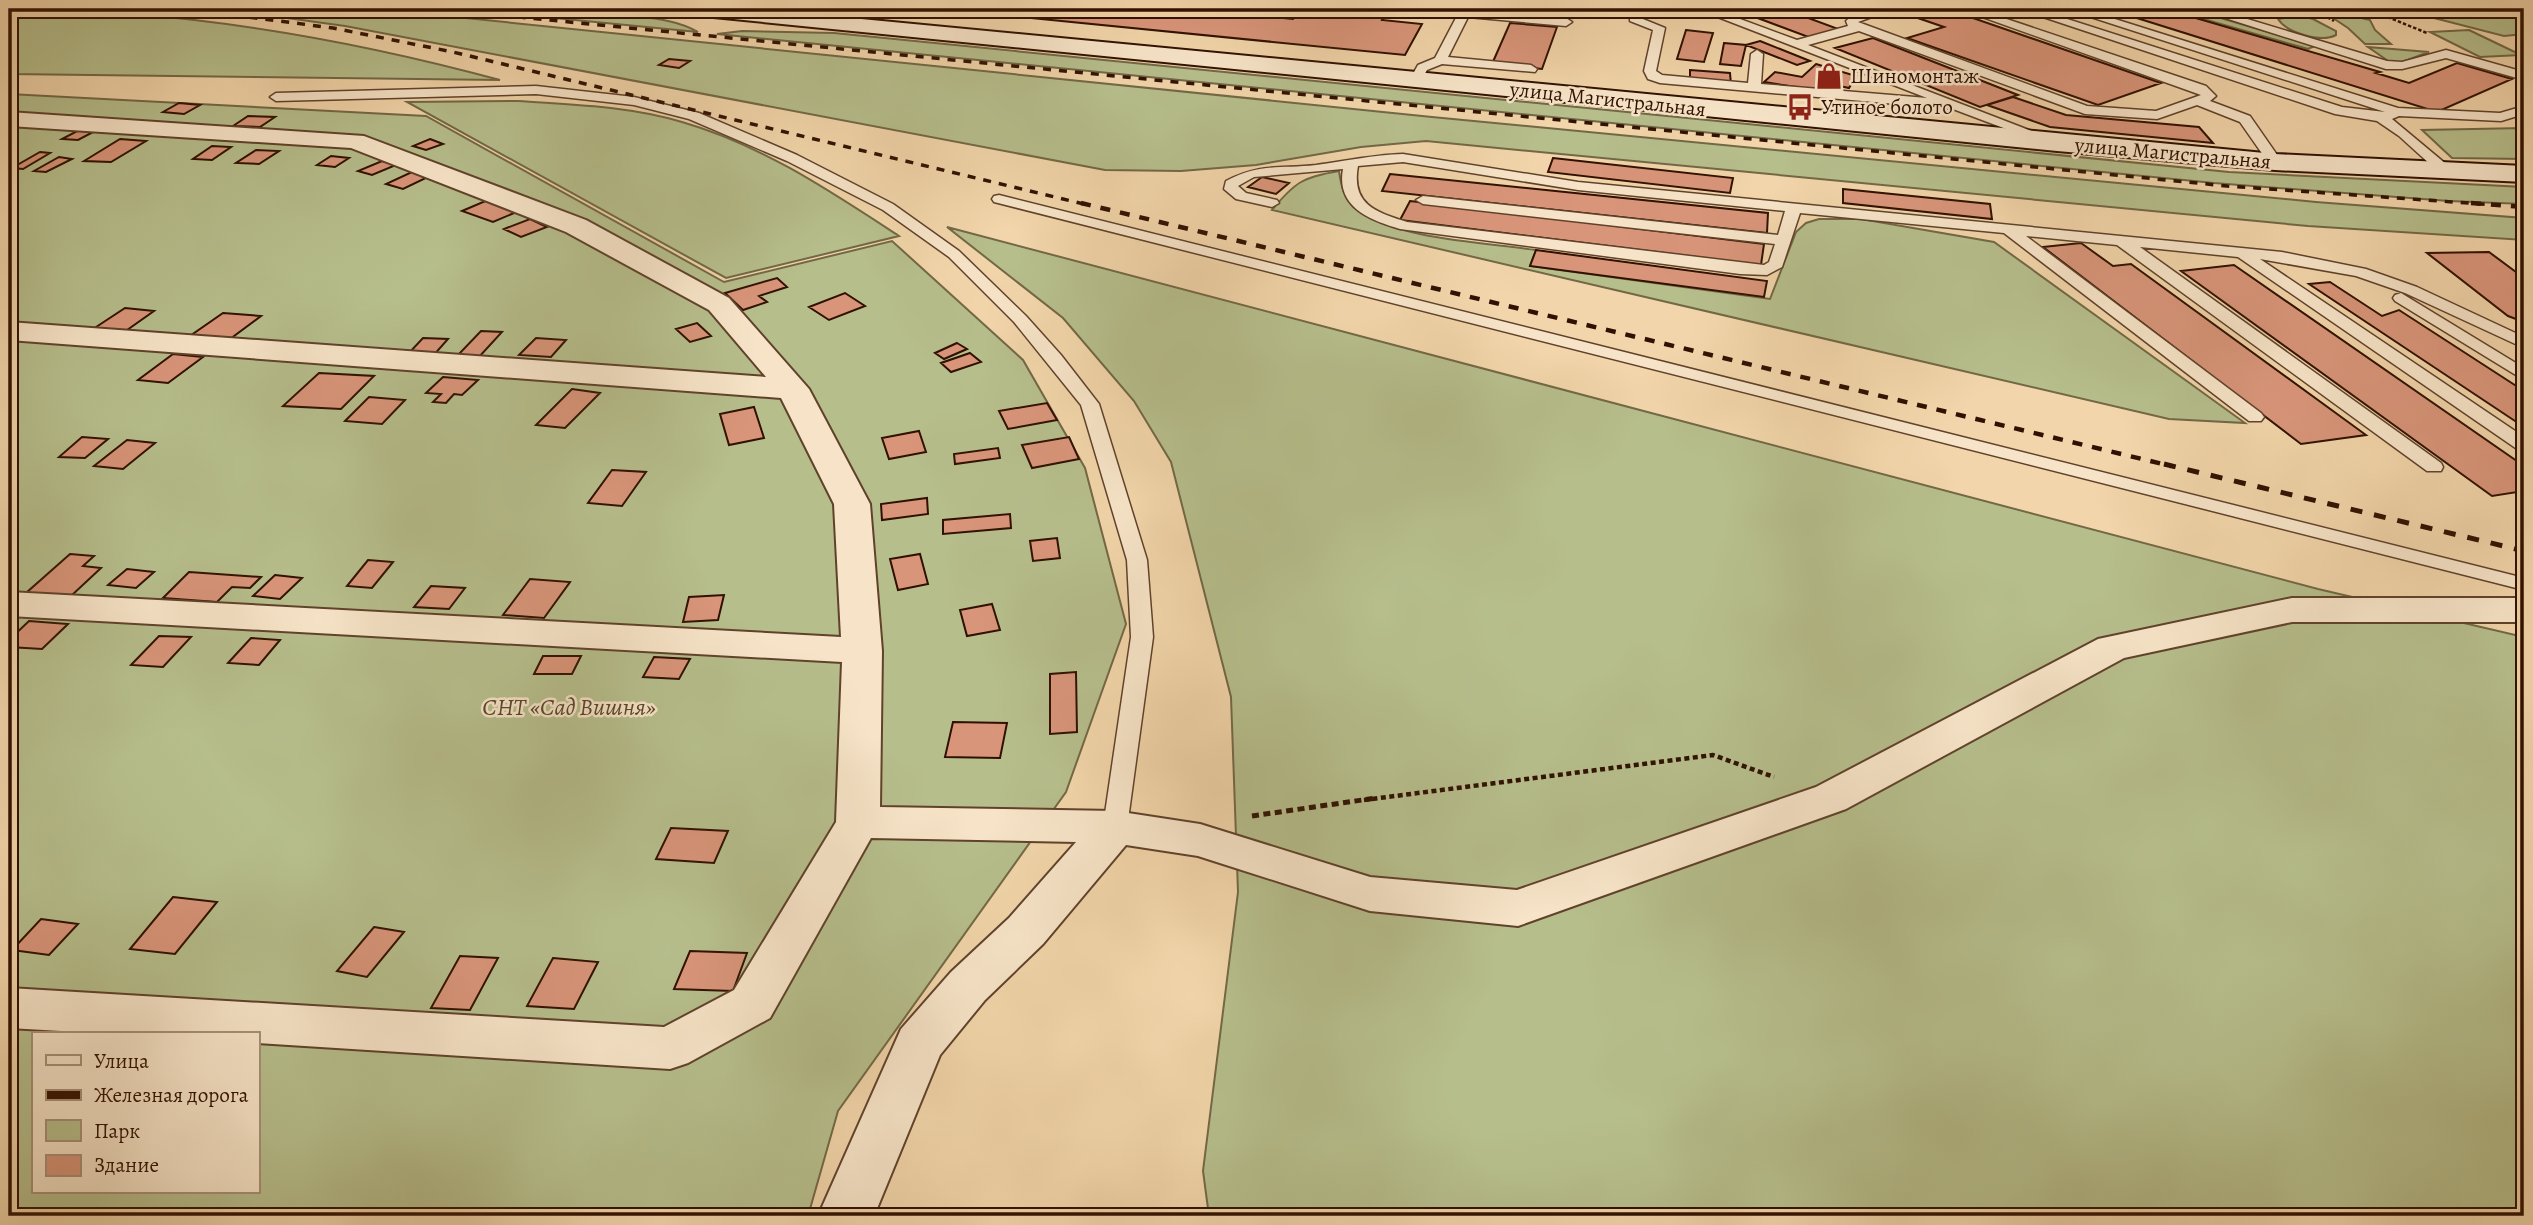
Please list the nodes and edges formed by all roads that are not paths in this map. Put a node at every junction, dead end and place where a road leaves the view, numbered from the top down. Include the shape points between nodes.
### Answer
1 (693, 9) edge
2 (1703, 9) edge
3 (1888, 9) edge
4 (1966, 9) edge
5 (2025, 9) edge
6 (2072, 9) edge
7 (2203, 9) edge
8 (743, 11) edge
9 (1462, 11) edge
10 (1504, 13) edge
11 (1634, 19) dead end
12 (1566, 22) dead end
13 (1858, 27) junction
14 (1797, 44) junction
15 (1757, 54) dead end
16 (1440, 60) junction
17 (1531, 68) dead end
18 (2524, 76) edge
19 (1415, 80) junction
20 (1754, 86) junction
21 (276, 97) dead end
22 (2199, 101) junction
23 (1957, 105) junction
24 (2524, 110) edge
25 (2397, 112) junction
26 (2382, 118) junction
27 (9, 119) edge
28 (2057, 143) junction
29 (2275, 162) junction
30 (1351, 164) junction
31 (2448, 172) junction
32 (2524, 174) edge
33 (999, 199) dead end
34 (1423, 200) dead end
35 (1272, 204) dead end
36 (1793, 209) junction
37 (2007, 229) junction
38 (1783, 240) junction
39 (2121, 240) junction
40 (2241, 253) junction
41 (2360, 272) junction
42 (9, 331) edge
43 (2524, 344) edge
44 (2524, 375) edge
45 (793, 389) junction
46 (2255, 417) dead end
47 (2524, 445) edge
48 (2434, 467) dead end
49 (2524, 584) edge
50 (9, 604) edge
51 (2524, 610) edge
52 (862, 651) junction
53 (858, 822) junction
54 (1115, 827) junction
55 (9, 1008) edge
56 (846, 1216) edge

1 - 8 street, улица Магистральная
2 - 14 lane
3 - 13 lane via 1852,20
4 - 22 lane via 2210,96
5 - 26 lane via 2340,111
6 - 25 lane
7 - 18 lane via 2386,65 2403,67 2439,54
8 - 19 street, улица Магистральная
9 - 10 lane
9 - 16 lane
10 - 12 lane
11 - 20 lane via 1659,28 1652,76
13 - 14 lane
13 - 22 lane via 2085,110 2157,115
14 - 23 lane
15 - 20 lane
16 - 17 lane
16 - 19 lane via 1422,68
19 - 28 street, улица Магистральная
20 - 23 lane
21 - 54 lane via 536,90 634,101 694,116 792,158 888,208 954,254 1028,329 1090,404 1138,559 1142,637
22 - 29 lane via 2245,119
23 - 28 lane
24 - 25 lane via 2501,117
25 - 26 lane
26 - 31 lane
27 - 45 street via 355,141 576,226 719,304
28 - 29 street, улица Магистральная
29 - 31 street, улица Магистральная
30 - 35 lane via 1251,173 1231,184 1241,196
30 - 36 lane via 1403,158 1541,181
30 - 38 lane via 1348,186 1358,205 1378,217 1427,230 1752,271 1776,264
31 - 32 street, улица Магистральная
33 - 49 lane
34 - 38 lane
36 - 37 lane
36 - 38 lane
37 - 39 lane
37 - 46 lane
39 - 40 lane
39 - 48 lane
40 - 41 lane
40 - 47 lane
41 - 43 lane via 2411,290
41 - 44 lane
42 - 45 street
45 - 52 street via 852,504
50 - 52 street
51 - 54 street via 2292,610 2112,648 1830,798 1518,908 1370,894 1200,841
52 - 53 street
53 - 54 street
53 - 55 street via 752,1004 670,1048
54 - 56 street via 1026,931 968,986 919,1044

